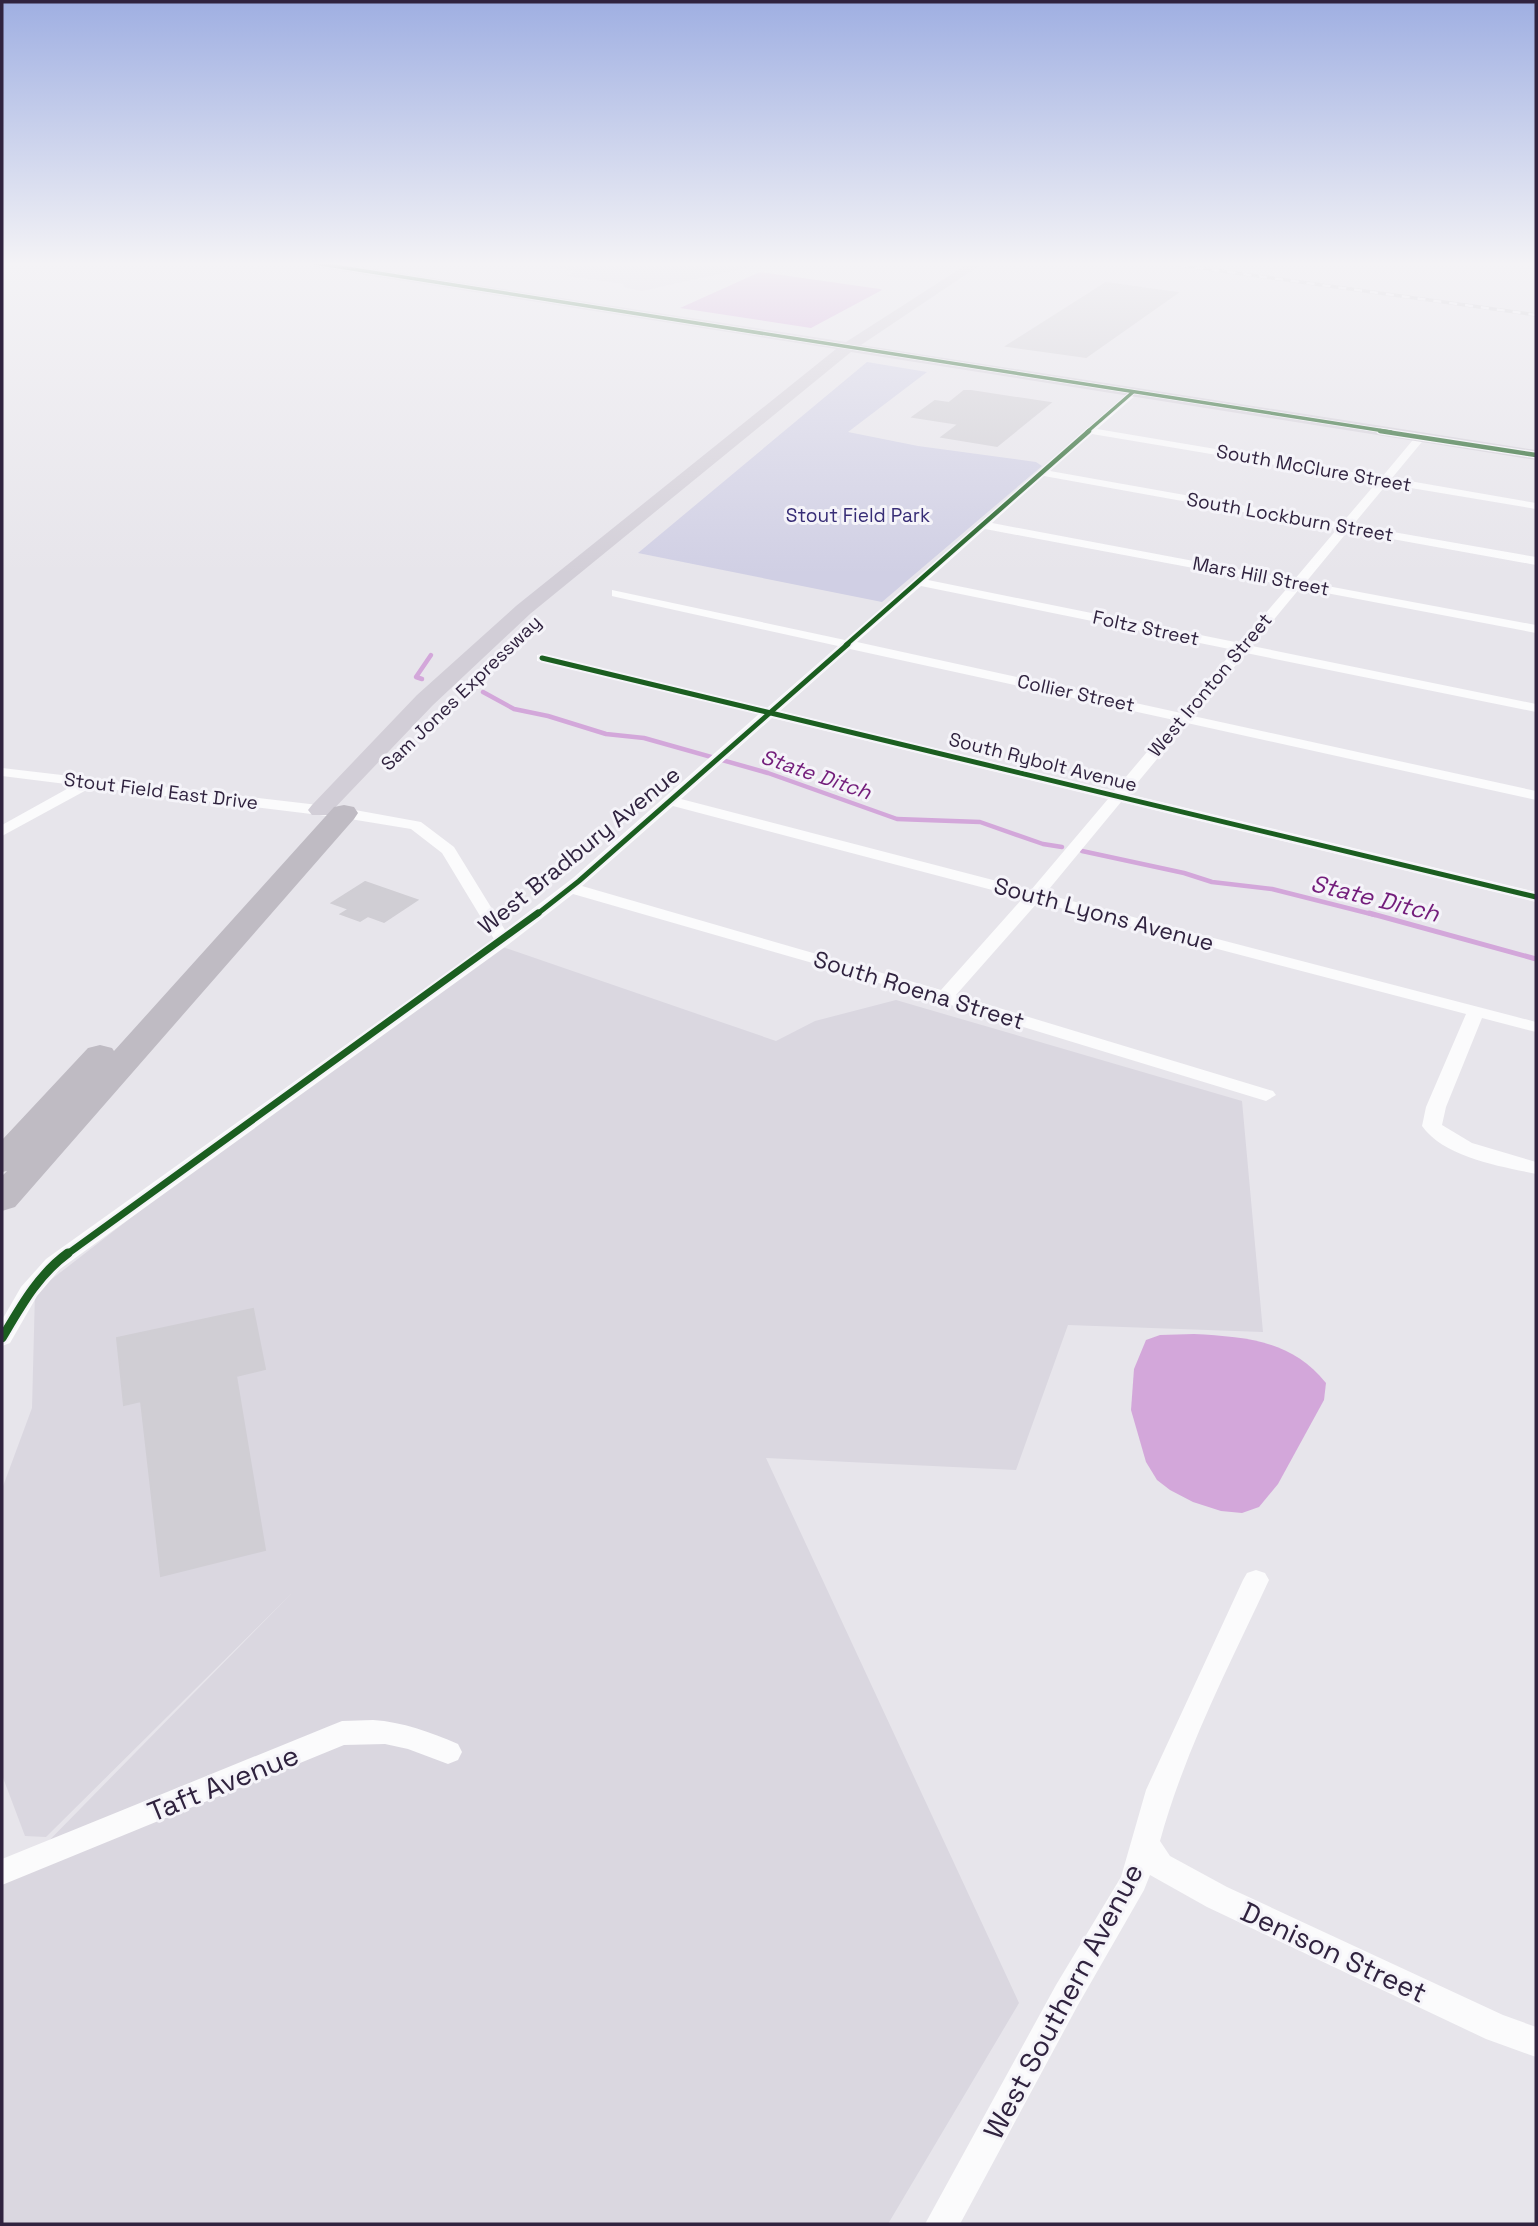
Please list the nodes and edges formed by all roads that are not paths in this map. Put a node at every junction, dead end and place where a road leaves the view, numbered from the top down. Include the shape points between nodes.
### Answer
1 (832, 367) edge
2 (971, 367) edge
3 (1133, 392) junction
4 (1091, 431) junction
5 (1421, 437) junction
6 (1536, 455) edge
7 (1044, 473) junction
8 (1384, 480) junction
9 (1536, 506) edge
10 (985, 525) junction
11 (1344, 527) junction
12 (1536, 561) edge
13 (920, 582) junction
14 (1296, 582) junction
15 (616, 593) dead end
16 (1536, 629) edge
17 (851, 644) junction
18 (1241, 648) junction
19 (542, 658) dead end
20 (1536, 708) edge
21 (772, 713) junction
22 (1184, 717) junction
23 (2, 772) edge
24 (91, 782) junction
25 (1117, 796) junction
26 (1536, 796) edge
27 (672, 801) junction
28 (332, 812) junction
29 (2, 831) edge
30 (570, 888) junction
31 (1534, 892) edge
32 (1034, 896) junction
33 (503, 940) junction
34 (944, 998) junction
35 (1476, 1012) junction
36 (1536, 1027) edge
37 (1266, 1095) dead end
38 (2, 1161) edge
39 (1536, 1168) edge
40 (2, 1199) edge
41 (2, 1338) edge
42 (1256, 1580) dead end
43 (448, 1752) dead end
44 (1145, 1843) junction
45 (2, 1872) edge
46 (1536, 2042) edge
47 (942, 2224) edge

1 - 28 main road, Sam Jones Expressway via 523,610 425,701
2 - 3 main road
3 - 4 street, West Bradbury Avenue
3 - 5 main road
4 - 7 street, West Bradbury Avenue
4 - 8 street, South McClure Street
5 - 6 main road
5 - 8 street, West Ironton Street
7 - 10 street, West Bradbury Avenue
7 - 11 street, South Lockburn Street
8 - 9 street, South McClure Street
8 - 11 street, West Ironton Street
10 - 13 street, West Bradbury Avenue
10 - 14 street, Mars Hill Street
11 - 12 street, South Lockburn Street
11 - 14 street, West Ironton Street
13 - 17 street, West Bradbury Avenue
13 - 18 street, Foltz Street
14 - 16 street, Mars Hill Street
14 - 18 street, West Ironton Street
15 - 17 street, Collier Street
17 - 21 street, West Bradbury Avenue
17 - 22 street, Collier Street
18 - 20 street, Foltz Street
18 - 22 street, West Ironton Street
19 - 21 street, South Rybolt Avenue
21 - 25 street, South Rybolt Avenue
21 - 27 street, West Bradbury Avenue
22 - 25 street, West Ironton Street
22 - 26 street, Collier Street
23 - 24 street, Stout Field East Drive
24 - 28 street, Stout Field East Drive
24 - 29 street
25 - 31 street, South Rybolt Avenue
25 - 32 street, West Ironton Street
27 - 30 street, West Bradbury Avenue
27 - 32 street, South Lyons Avenue
28 - 33 street, Stout Field East Drive via 424,828 457,862
28 - 38 highway, Sam Jones Expressway
28 - 40 highway, Sam Jones Expressway
30 - 33 street, West Bradbury Avenue
30 - 34 street, South Roena Street
32 - 34 street, West Ironton Street
32 - 35 street, South Lyons Avenue
33 - 41 street, West Bradbury Avenue via 61,1257 29,1292
34 - 37 street, South Roena Street
35 - 36 street, South Lyons Avenue
35 - 39 street via 1436,1107 1432,1119 1436,1131 1468,1147
42 - 44 street, West Southern Avenue via 1174,1756
43 - 45 street, Taft Avenue via 402,1733 342,1733
44 - 46 street, Denison Street via 1160,1865 1217,1897
44 - 47 street, West Southern Avenue via 1133,1881

